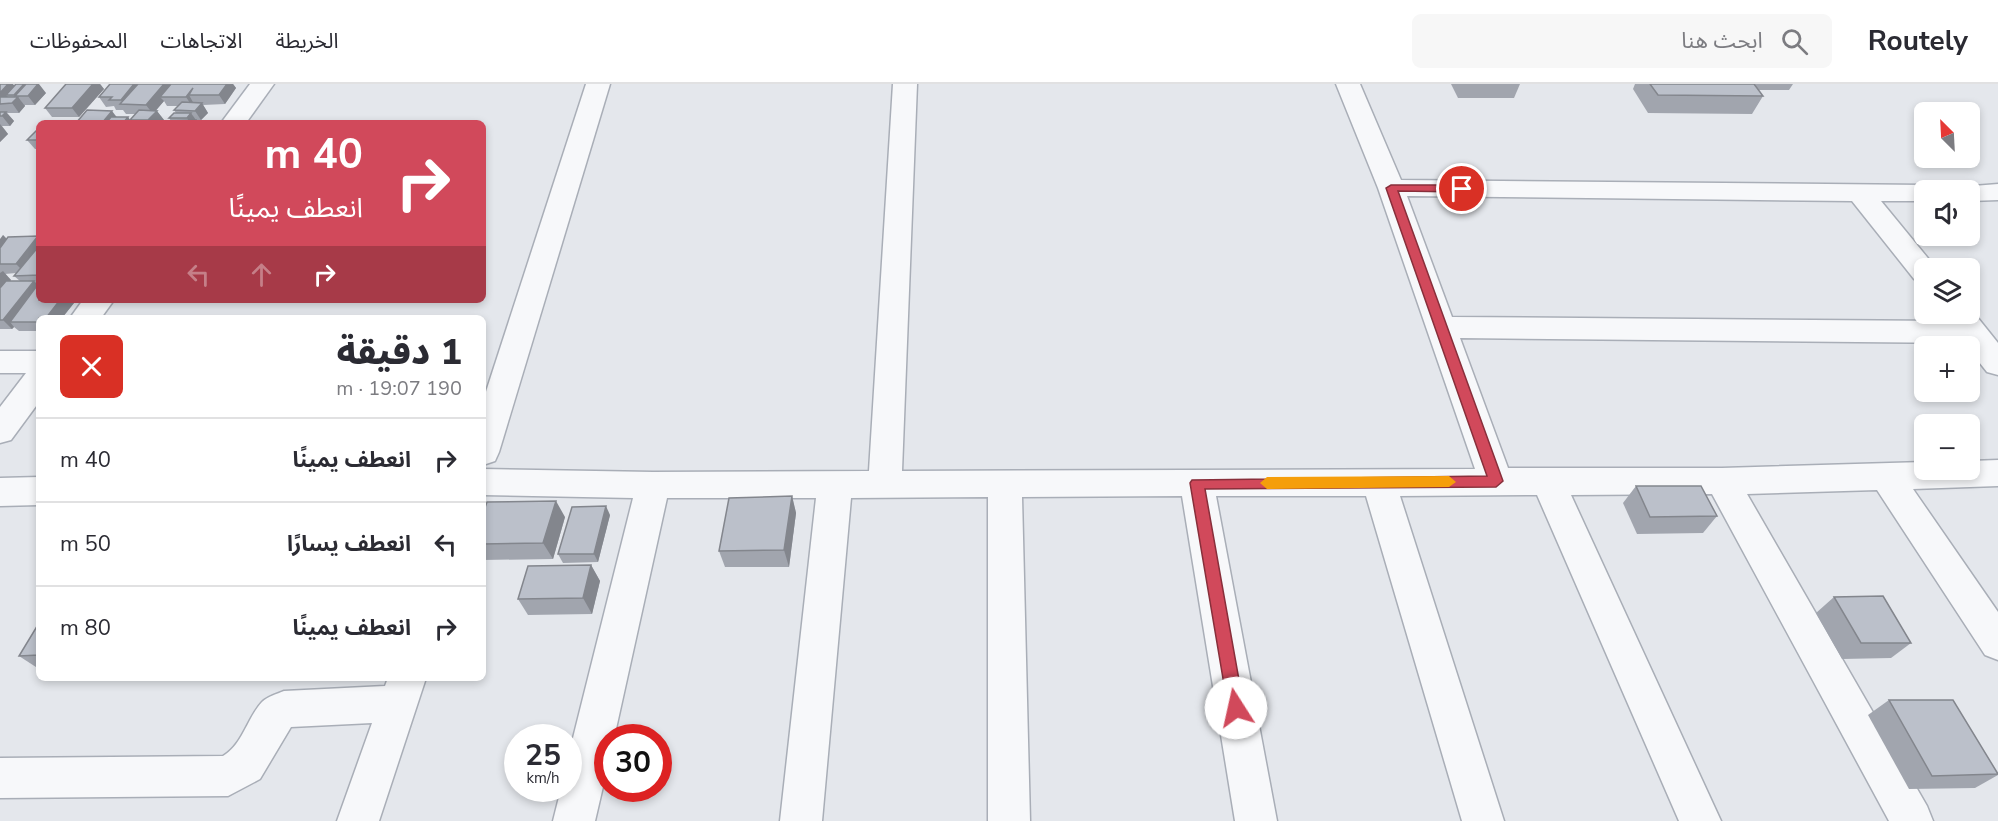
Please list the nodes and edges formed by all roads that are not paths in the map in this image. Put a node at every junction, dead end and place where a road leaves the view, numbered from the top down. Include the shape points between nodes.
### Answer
1 (262, 84) edge
2 (598, 84) edge
3 (905, 84) edge
4 (1348, 84) edge
5 (234, 120) edge
6 (1391, 188) junction
7 (1998, 192) edge
8 (1980, 193) edge
9 (1861, 194) junction
10 (1914, 194) edge
11 (1914, 260) edge
12 (97, 303) edge
13 (87, 315) edge
14 (1914, 323) edge
15 (1966, 324) edge
16 (1442, 327) junction
17 (0, 362) edge
18 (36, 362) edge
19 (1998, 364) edge
20 (36, 383) edge
21 (0, 431) edge
22 (486, 442) edge
23 (1998, 473) edge
24 (1887, 477) junction
25 (1722, 480) junction
26 (1496, 481) junction
27 (1548, 481) junction
28 (486, 482) edge
29 (1379, 482) junction
30 (835, 483) junction
31 (885, 483) junction
32 (1197, 483) junction
33 (653, 484) junction
34 (1005, 484) junction
35 (36, 491) edge
36 (0, 492) edge
37 (1998, 644) edge
38 (403, 691) edge
39 (0, 778) edge
40 (358, 821) edge
41 (574, 821) edge
42 (801, 821) edge
43 (1009, 821) edge
44 (1256, 821) edge
45 (1483, 821) edge
46 (1700, 821) edge
47 (1912, 821) edge

1 - 5 street
2 - 22 street
3 - 31 street
4 - 6 street
6 - 9 street
6 - 16 street
7 - 8 street
9 - 10 street
9 - 11 street
12 - 13 street
14 - 16 street
15 - 19 street
16 - 26 street
17 - 18 street
20 - 21 street
23 - 24 street
24 - 25 street
24 - 37 street
25 - 27 street
25 - 47 street
26 - 27 street
26 - 29 street
27 - 46 street
28 - 33 street
29 - 32 street
29 - 45 street
30 - 31 street
30 - 33 street
30 - 42 street
31 - 34 street
32 - 34 street
32 - 44 street
33 - 41 street
34 - 43 street
35 - 36 street
38 - 39 street via 284,709 276,714 246,765 228,776
38 - 40 street

